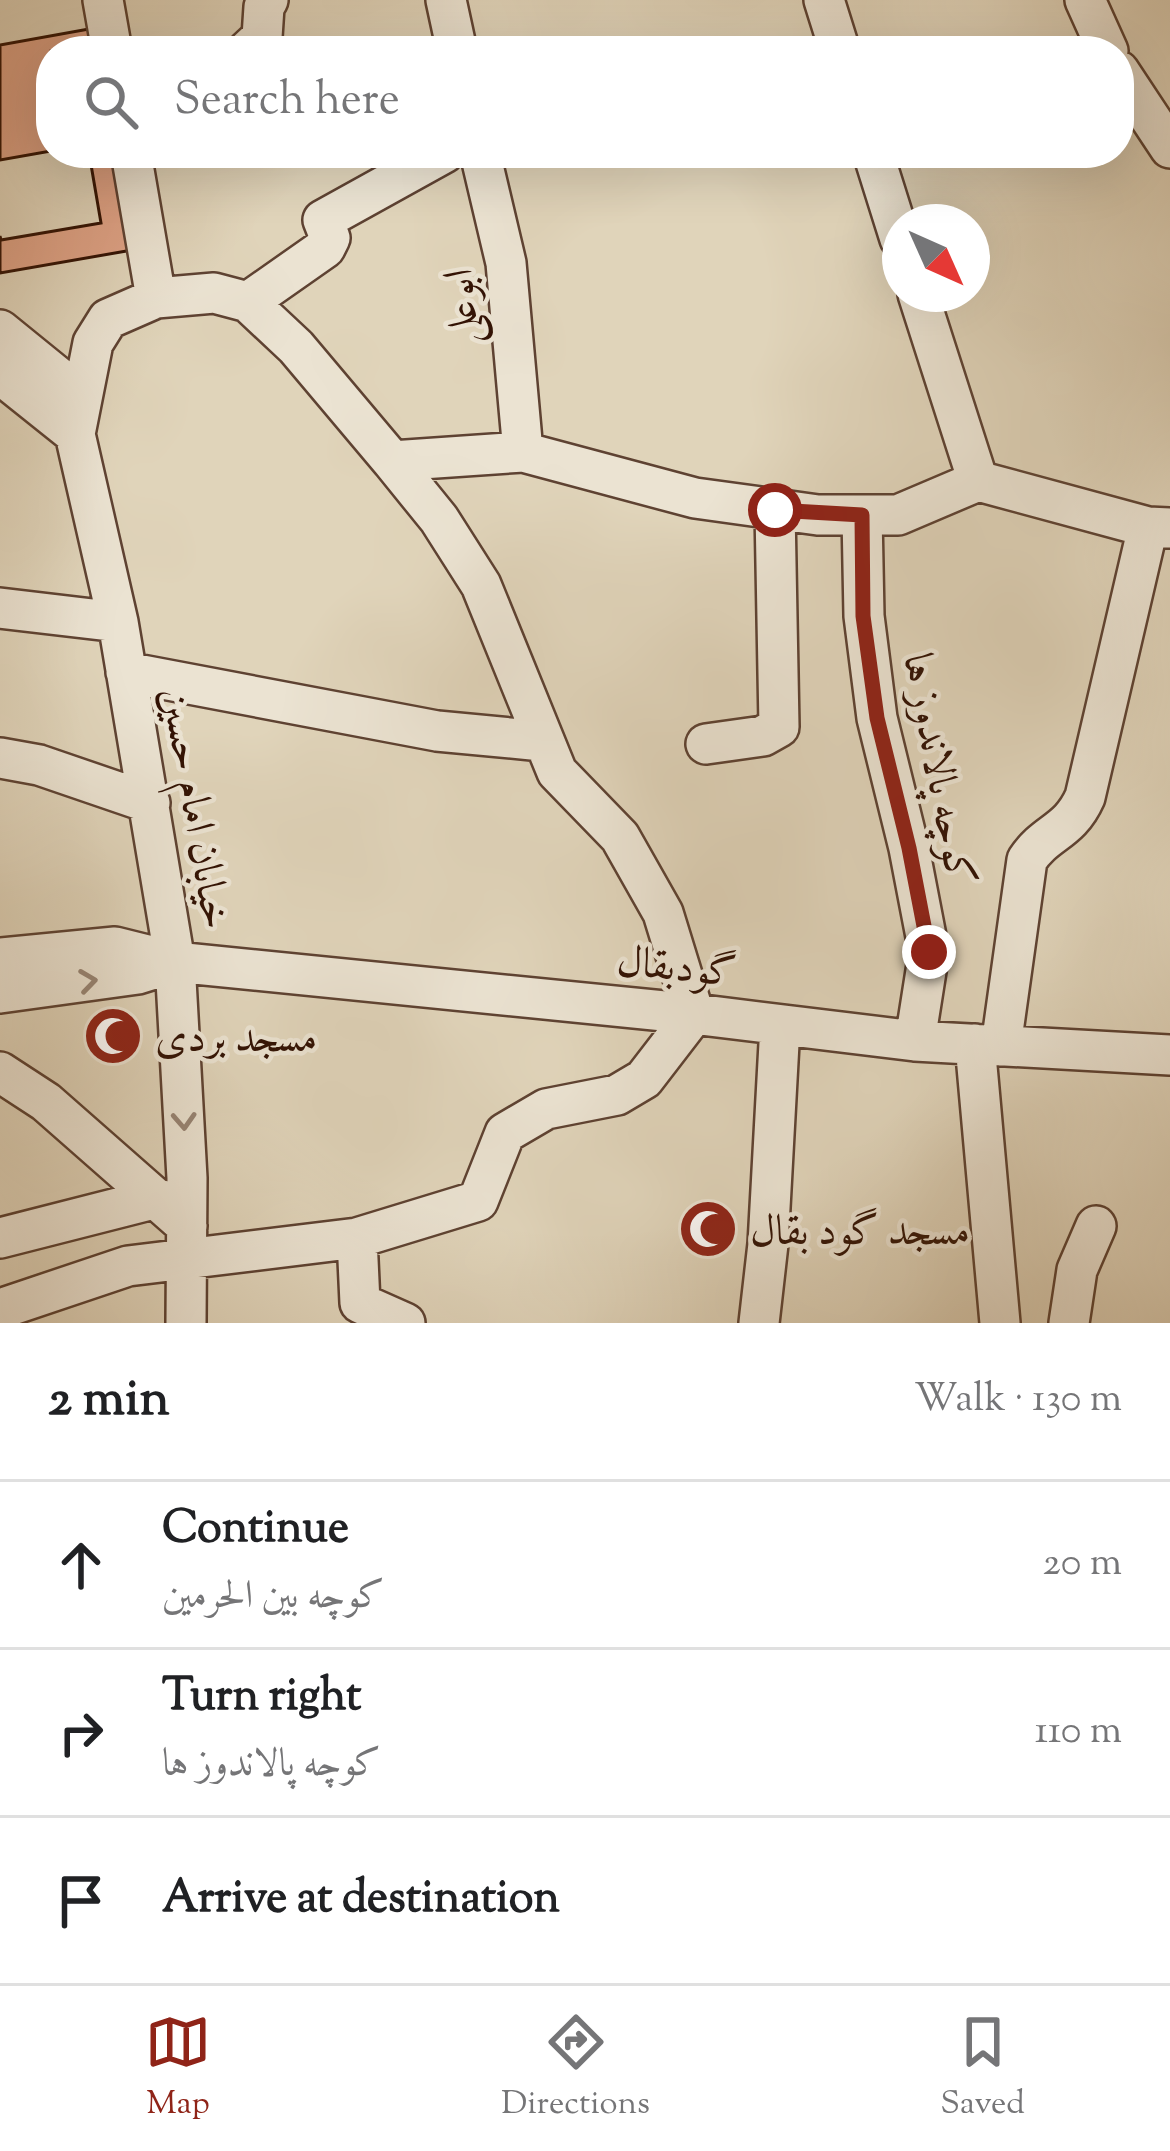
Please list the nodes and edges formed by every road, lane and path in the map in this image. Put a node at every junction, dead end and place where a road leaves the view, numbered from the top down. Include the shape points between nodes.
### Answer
1 (103, 0) edge
2 (268, 0) edge
3 (446, 0) edge
4 (824, 0) edge
5 (1084, 0) edge
6 (109, 36) edge
7 (262, 36) edge
8 (454, 36) edge
9 (835, 36) edge
10 (1101, 36) edge
11 (1134, 94) edge
12 (1170, 148) edge
13 (133, 168) edge
14 (417, 168) edge
15 (484, 168) edge
16 (878, 168) edge
17 (889, 204) edge
18 (156, 298) junction
19 (248, 302) junction
20 (924, 312) edge
21 (0, 330) edge
22 (0, 374) edge
23 (80, 395) junction
24 (75, 434) junction
25 (523, 452) junction
26 (392, 460) junction
27 (978, 482) junction
28 (775, 510) junction
29 (862, 515) junction
30 (1159, 528) edge
31 (0, 608) edge
32 (118, 622) junction
33 (126, 672) junction
34 (542, 741) junction
35 (706, 744) dead end
36 (0, 758) edge
37 (150, 803) junction
38 (0, 958) edge
39 (175, 962) junction
40 (0, 993) edge
41 (694, 1014) junction
42 (780, 1024) junction
43 (915, 1041) junction
44 (988, 1045) junction
45 (1170, 1055) edge
46 (0, 1072) edge
47 (157, 1198) junction
48 (1096, 1226) dead end
49 (0, 1238) edge
50 (357, 1238) junction
51 (186, 1241) junction
52 (0, 1309) edge
53 (359, 1313) edge
54 (186, 1323) edge
55 (404, 1323) edge
56 (759, 1323) edge
57 (1000, 1323) edge
58 (1069, 1323) edge

1 - 6 street
2 - 7 street
3 - 8 street
4 - 9 street
5 - 10 street
11 - 12 street
13 - 18 street
14 - 19 street via 323,220 326,248
15 - 25 street, ابوعلی via 506,263
16 - 17 street
18 - 19 street via 214,293
18 - 23 street, خیابان امام حسین via 108,320
19 - 26 street
20 - 27 street
21 - 23 street
22 - 24 street
23 - 24 street, خیابان امام حسین
24 - 32 street, خیابان امام حسین
25 - 26 street
25 - 28 street via 694,498
26 - 34 street via 481,585
27 - 29 street via 898,515
27 - 30 street
28 - 29 street
28 - 35 street via 779,727
29 - 43 street, کوچه پالاندوز ها via 863,616 877,718 929,952
30 - 44 street via 1085,797 1076,818 1027,860
31 - 32 street
32 - 33 street, خیابان امام حسین
33 - 34 street via 436,731
33 - 37 street, خیابان امام حسین
34 - 41 street via 557,772 620,837 642,875 663,913
36 - 37 street
37 - 39 street, خیابان امام حسین
38 - 39 street via 115,947
40 -> 39 street
39 - 41 street, گودبقال
39 -> 51 street, خیابان امام حسین
41 - 42 street, گودبقال
41 - 50 street via 644,1079 617,1095 546,1109 505,1132 478,1201
42 - 43 street, گودبقال
42 - 56 street
43 - 44 street, گودبقال
44 - 45 street, گودبقال
44 - 57 street
46 - 47 street
47 - 49 street
47 - 51 street
48 - 58 street via 1077,1270
50 - 51 street
50 - 53 street
51 - 52 street
51 - 54 street, خیابان امام حسین
53 - 55 street

